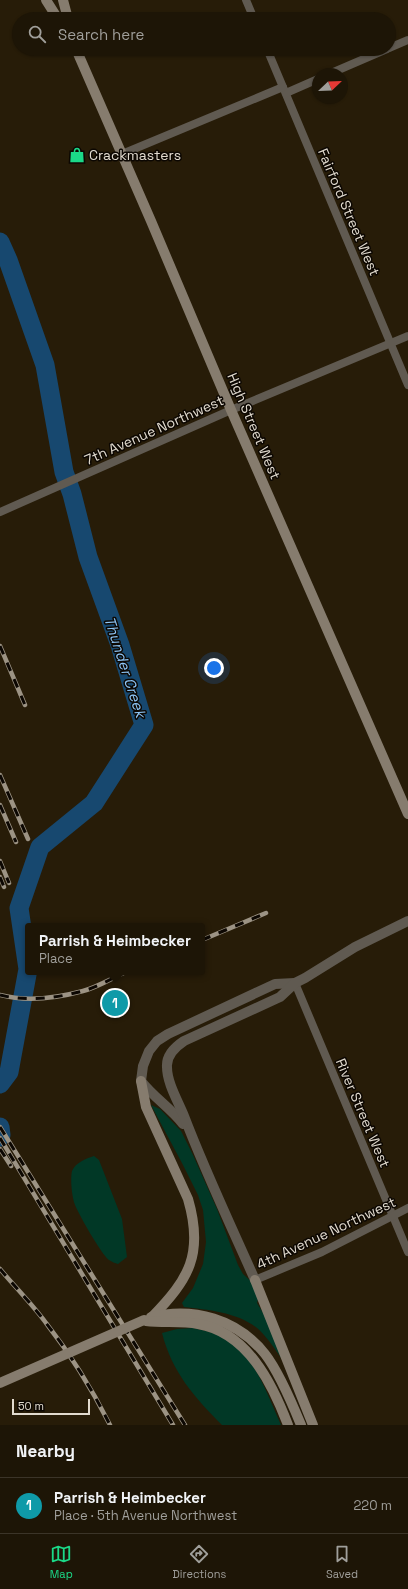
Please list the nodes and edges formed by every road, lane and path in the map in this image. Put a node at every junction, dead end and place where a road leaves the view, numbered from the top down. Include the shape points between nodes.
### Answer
1 (46, 0) edge
2 (63, 0) edge
3 (246, 0) edge
4 (54, 12) edge
5 (66, 12) edge
6 (251, 12) edge
7 (408, 40) edge
8 (396, 45) edge
9 (79, 56) edge
10 (270, 56) edge
11 (371, 56) edge
12 (343, 68) edge
13 (312, 81) edge
14 (284, 90) junction
15 (122, 154) junction
16 (408, 336) edge
17 (391, 344) junction
18 (408, 385) edge
19 (231, 410) junction
20 (0, 512) edge
21 (408, 814) edge
22 (408, 921) edge
23 (295, 983) junction
24 (141, 1081) junction
25 (191, 1135) junction
26 (408, 1208) edge
27 (392, 1215) junction
28 (408, 1252) edge
29 (255, 1280) junction
30 (148, 1319) junction
31 (0, 1383) edge
32 (288, 1425) edge
33 (301, 1425) edge
34 (313, 1425) edge

1 - 4 main road
2 - 5 main road
3 - 6 street
7 - 8 street
9 - 15 main road, High Street West
10 - 14 street, Fairford Street West
11 - 12 street
13 - 14 street
14 - 15 street
14 - 17 street, Fairford Street West
15 - 19 main road, High Street West
16 - 17 street, 7th Avenue Northwest
17 - 18 street, Fairford Street West
17 - 19 street, 7th Avenue Northwest
19 - 20 street, 7th Avenue Northwest
19 - 21 main road, High Street West
22 - 23 street via 355,947
23 - 24 street via 275,984 168,1034 157,1041 149,1051
23 - 25 street via 280,997 175,1047 166,1066 167,1073
23 - 27 street, River Street West
24 - 25 street via 177,1116
24 - 30 main road via 146,1107 188,1199 194,1233 193,1255 185,1277 174,1294
25 - 29 street
26 - 27 street, 4th Avenue Northwest
27 - 28 street, River Street West
27 - 29 street, 4th Avenue Northwest via 322,1252
29 - 34 main road
30 - 31 main road, bridge
30 - 32 main road via 158,1323 176,1322 212,1327 240,1344 272,1389
30 - 33 main road via 180,1313 205,1316 230,1324 241,1331 266,1355

